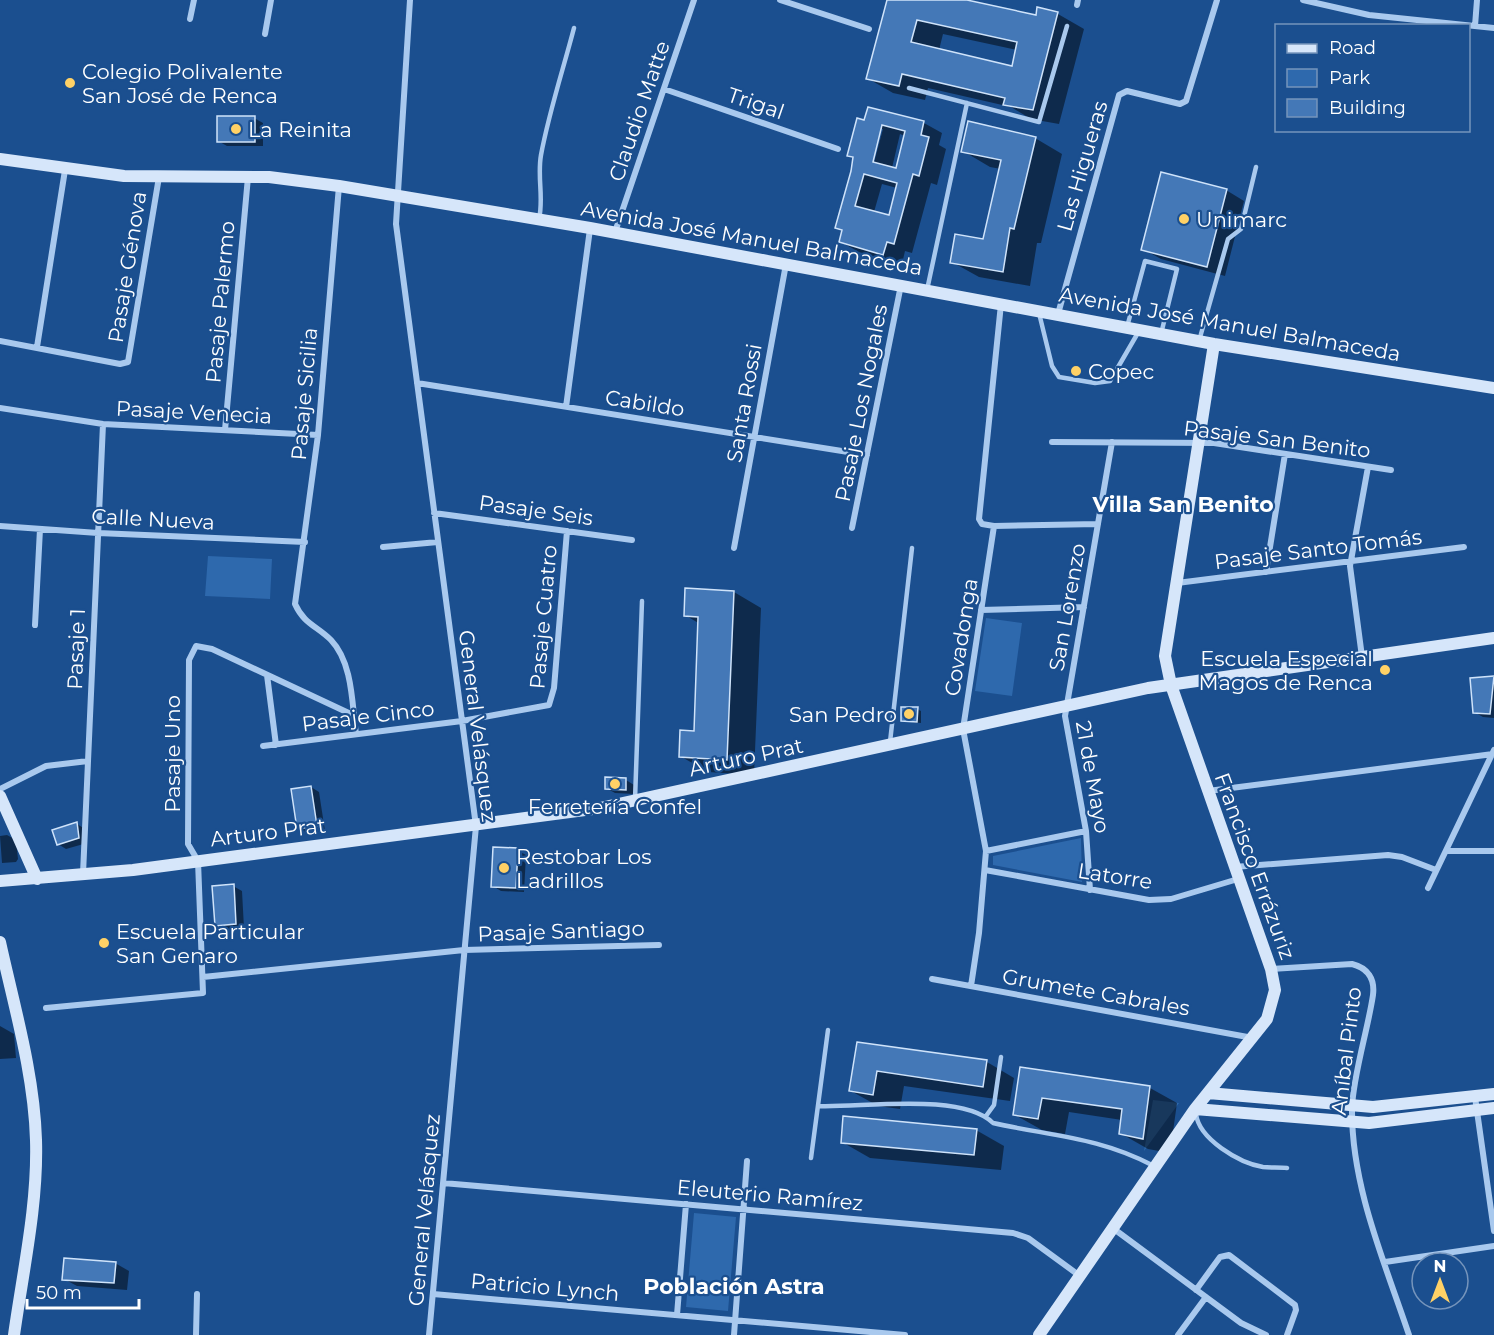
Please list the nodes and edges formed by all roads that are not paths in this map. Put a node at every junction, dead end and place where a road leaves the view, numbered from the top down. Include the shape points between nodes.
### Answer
1 (194, 0) edge
2 (271, 0) edge
3 (410, 0) edge
4 (694, 0) edge
5 (780, 0) edge
6 (1217, 0) edge
7 (1303, 0) edge
8 (1477, 0) edge
9 (190, 19) dead end
10 (1456, 24) edge
11 (1470, 25) edge
12 (1067, 26) dead end
13 (1475, 26) junction
14 (1494, 27) edge
15 (574, 28) dead end
16 (870, 29) dead end
17 (265, 33) dead end
18 (664, 88) junction
19 (909, 88) dead end
20 (967, 103) junction
21 (838, 148) dead end
22 (0, 159) edge
23 (1256, 167) dead end
24 (65, 170) junction
25 (159, 177) junction
26 (249, 177) junction
27 (339, 186) junction
28 (396, 195) junction
29 (538, 219) junction
30 (590, 228) junction
31 (615, 233) junction
32 (786, 264) junction
33 (902, 285) junction
34 (927, 290) junction
35 (1001, 303) junction
36 (1039, 310) junction
37 (1058, 314) junction
38 (1127, 327) junction
39 (1140, 329) junction
40 (1161, 333) junction
41 (0, 341) edge
42 (1199, 341) junction
43 (1214, 344) junction
44 (37, 347) junction
45 (417, 383) junction
46 (1494, 388) edge
47 (566, 407) junction
48 (0, 408) edge
49 (103, 424) junction
50 (225, 430) junction
51 (318, 435) junction
52 (754, 437) junction
53 (1052, 442) dead end
54 (1112, 442) junction
55 (1199, 442) junction
56 (1285, 454) junction
57 (867, 455) junction
58 (1368, 467) junction
59 (1391, 470) dead end
60 (434, 513) junction
61 (1098, 524) junction
62 (0, 526) edge
63 (994, 526) junction
64 (852, 528) dead end
65 (40, 529) junction
66 (567, 531) junction
67 (98, 533) junction
68 (632, 540) dead end
69 (305, 542) junction
70 (438, 542) junction
71 (383, 547) dead end
72 (1464, 547) dead end
73 (734, 548) dead end
74 (912, 548) dead end
75 (1351, 561) junction
76 (1266, 572) junction
77 (1177, 584) junction
78 (642, 601) dead end
79 (1083, 607) junction
80 (981, 610) junction
81 (35, 625) dead end
82 (1494, 638) edge
83 (1362, 658) junction
84 (267, 675) junction
85 (1171, 685) junction
86 (549, 705) joint
87 (1066, 706) junction
88 (353, 715) junction
89 (462, 721) junction
90 (963, 729) junction
91 (356, 734) junction
92 (276, 745) junction
93 (263, 746) dead end
94 (890, 746) junction
95 (1493, 752) edge
96 (88, 761) junction
97 (0, 789) edge
98 (1208, 791) junction
99 (0, 796) edge
100 (635, 801) junction
101 (476, 826) junction
102 (1086, 831) junction
103 (986, 851) junction
104 (1446, 851) junction
105 (1494, 851) edge
106 (198, 861) junction
107 (985, 870) junction
108 (1436, 870) junction
109 (1236, 873) junction
110 (83, 875) junction
111 (37, 879) junction
112 (0, 881) edge
113 (1428, 888) dead end
114 (1090, 890) junction
115 (0, 942) edge
116 (659, 945) dead end
117 (464, 950) junction
118 (1271, 969) junction
119 (202, 977) junction
120 (932, 979) dead end
121 (971, 986) junction
122 (46, 1008) dead end
123 (828, 1030) dead end
124 (1253, 1038) junction
125 (1001, 1057) dead end
126 (1208, 1093) junction
127 (1494, 1094) edge
128 (1475, 1097) junction
129 (818, 1106) junction
130 (1352, 1106) junction
131 (1494, 1108) edge
132 (1196, 1109) junction
133 (1476, 1110) junction
134 (986, 1116) junction
135 (1353, 1123) junction
136 (811, 1158) dead end
137 (747, 1161) dead end
138 (1156, 1167) junction
139 (1287, 1167) dead end
140 (443, 1183) junction
141 (686, 1204) junction
142 (743, 1210) junction
143 (1114, 1229) junction
144 (1494, 1231) edge
145 (1494, 1246) edge
146 (1385, 1262) junction
147 (1081, 1276) junction
148 (1197, 1290) junction
149 (197, 1294) dead end
150 (433, 1294) junction
151 (1206, 1297) junction
152 (677, 1315) junction
153 (736, 1319) junction
154 (14, 1335) edge
155 (196, 1335) edge
156 (429, 1335) edge
157 (734, 1335) edge
158 (905, 1335) edge
159 (1039, 1335) edge
160 (1178, 1335) edge
161 (1266, 1335) edge
162 (1287, 1335) edge
163 (1409, 1335) edge

1 - 9 street
2 - 17 street
3 - 28 street, General Velásquez
4 - 18 street, Claudio Matte
5 - 16 street
6 - 37 street, Las Higueras via 1186,101 1180,104 1127,90 1119,95
7 - 10 street via 1369,15
8 - 13 street
11 - 13 street
12 - 20 lane via 1039,122
13 - 14 street
15 - 29 lane via 541,156 543,202
18 - 21 street, Trigal
18 - 31 street, Claudio Matte
19 - 20 lane
20 - 34 lane
22 - 24 street, Avenida José Manuel Balmaceda
23 - 42 lane via 1241,229 1228,239
24 - 25 street, Avenida José Manuel Balmaceda
24 - 44 street
25 - 26 street, Avenida José Manuel Balmaceda
25 - 44 street, Pasaje Génova via 128,362 120,364
26 - 27 street, Avenida José Manuel Balmaceda
26 - 50 street, Pasaje Palermo
27 - 28 street, Avenida José Manuel Balmaceda
27 - 51 street, Pasaje Sicilia
28 - 29 street, Avenida José Manuel Balmaceda
28 - 45 street, General Velásquez via 396,224
29 - 30 street, Avenida José Manuel Balmaceda
30 - 31 street, Avenida José Manuel Balmaceda
30 - 47 street
31 - 32 street, Avenida José Manuel Balmaceda
32 - 33 street, Avenida José Manuel Balmaceda
32 - 52 street, Santa Rossi
33 - 34 street, Avenida José Manuel Balmaceda
33 - 57 street, Pasaje Los Nogales
34 - 35 street, Avenida José Manuel Balmaceda
35 - 36 street, Avenida José Manuel Balmaceda
35 - 63 street via 979,515 982,524
36 - 37 street, Avenida José Manuel Balmaceda
36 - 39 lane via 1052,366 1059,377 1095,383 1110,381
37 - 38 street, Avenida José Manuel Balmaceda
38 - 39 street, Avenida José Manuel Balmaceda
38 - 40 lane via 1145,261 1177,268
39 - 40 street, Avenida José Manuel Balmaceda
40 - 42 street, Avenida José Manuel Balmaceda
41 - 44 street
42 - 43 street, Avenida José Manuel Balmaceda
43 - 46 street, Avenida José Manuel Balmaceda
43 - 55 street, Francisco Errázuriz
45 - 47 street, Cabildo
45 - 60 street, General Velásquez
47 - 52 street, Cabildo
48 - 49 street, Pasaje Venecia
49 - 50 street, Pasaje Venecia
49 - 67 street, Pasaje 1
50 - 51 street, Pasaje Venecia
51 - 69 street, Pasaje Sicilia
52 - 57 street, Cabildo
52 - 73 street, Santa Rossi
53 - 54 street, Pasaje San Benito
54 - 55 street, Pasaje San Benito
54 - 61 street, San Lorenzo
55 - 56 street, Pasaje San Benito
55 - 77 street, Francisco Errázuriz
56 - 58 street, Pasaje San Benito
56 - 76 street
57 - 64 street, Pasaje Los Nogales
58 - 59 street, Pasaje San Benito
58 - 75 street
60 - 66 street, Pasaje Seis
60 - 70 street, General Velásquez
61 - 63 street
61 - 79 street, San Lorenzo
62 - 65 street, Calle Nueva
63 - 80 street, Covadonga
65 - 67 street, Calle Nueva
65 - 81 street
66 - 68 street, Pasaje Seis
66 - 86 street, Pasaje Cuatro
67 - 69 street, Calle Nueva
67 - 96 street, Pasaje 1
69 - 88 street, Pasaje Sicilia via 296,604 301,617 332,641 343,661 348,671
70 - 71 street
70 - 89 street, General Velásquez
72 - 75 street, Pasaje Santo Tomás
74 - 94 lane
75 - 76 street, Pasaje Santo Tomás
75 - 83 street
76 - 77 street, Pasaje Santo Tomás
77 - 85 street, Francisco Errázuriz via 1165,656
78 - 100 lane
79 - 80 street
79 - 87 street, San Lorenzo
80 - 90 street, Covadonga
82 - 83 street, Arturo Prat
83 - 85 street, Arturo Prat
84 - 88 street
84 - 92 street
84 - 106 street, Pasaje Uno via 212,649 196,646 189,660 188,844
85 - 87 street, Arturo Prat
85 - 98 street, Francisco Errázuriz
86 - 89 street, Pasaje Cinco
87 - 90 street, Arturo Prat
87 - 102 street, 21 de Mayo via 1066,726
88 - 91 street
89 - 91 street, Pasaje Cinco
89 - 101 street, General Velásquez
90 - 94 street, Arturo Prat
90 - 103 street, Covadonga
91 - 92 street, Pasaje Cinco
92 - 93 street, Pasaje Cinco
94 - 100 street, Arturo Prat
95 - 98 street
95 - 104 street
96 - 97 street via 46,766
96 - 110 street, Pasaje 1
98 - 109 street, Francisco Errázuriz
99 - 111 street
100 - 101 street, Arturo Prat
101 - 106 street, Arturo Prat
101 - 117 street, General Velásquez
102 - 103 street
102 - 114 street, 21 de Mayo
103 - 107 street, Covadonga
104 - 105 street
104 - 108 street
106 - 110 street, Arturo Prat
106 - 119 street, Pasaje Uno
107 - 114 street, Latorre
107 - 121 street, Covadonga
108 - 109 street, Latorre via 1388,855
108 - 113 street
109 - 114 street, Latorre via 1156,901
109 - 118 street, Francisco Errázuriz
110 - 111 street, Arturo Prat
111 - 112 street, Arturo Prat
115 - 154 street via 29,1079 36,1140 33,1195
116 - 117 street, Pasaje Santiago
117 - 119 street, Pasaje Santiago
117 - 140 street, General Velásquez
118 - 124 street, Francisco Errázuriz via 1274,1001
118 - 130 street, Aníbal Pinto via 1352,964 1371,978 1371,1012
119 - 122 street via 203,993
120 - 121 street, Grumete Cabrales
121 - 124 street, Grumete Cabrales
123 - 129 lane
124 - 126 street, Francisco Errázuriz
125 - 134 lane via 994,1105
126 - 130 street
126 - 132 street, Francisco Errázuriz
127 - 128 street
128 - 130 street via 1395,1106
128 - 133 street
129 - 134 lane via 859,1107 894,1102 961,1109
129 - 136 lane
130 - 135 street, Aníbal Pinto
131 - 133 street
132 - 135 street
132 - 138 street, Francisco Errázuriz
132 - 139 lane via 1201,1130 1225,1151 1262,1167
133 - 135 street
133 - 144 street
134 - 138 lane via 993,1123 1072,1136 1110,1147
135 - 146 street, Aníbal Pinto via 1362,1186
137 - 142 street
138 - 143 street, Francisco Errázuriz
140 - 141 street, Eleuterio Ramírez
140 - 150 street, General Velásquez
141 - 142 street, Eleuterio Ramírez
141 - 152 street
142 - 147 street, Eleuterio Ramírez via 1013,1233 1028,1238
142 - 153 street
143 - 147 street, Francisco Errázuriz
143 - 148 street
145 - 146 street
146 - 163 street, Aníbal Pinto
147 - 159 street, Francisco Errázuriz
148 - 151 street
148 - 162 street via 1220,1257 1230,1255 1295,1305
149 - 155 street
150 - 152 street, Patricio Lynch
150 - 156 street, General Velásquez
151 - 160 street
151 - 161 street via 1241,1323
152 - 153 street, Patricio Lynch
153 - 157 street
153 - 158 street, Patricio Lynch

